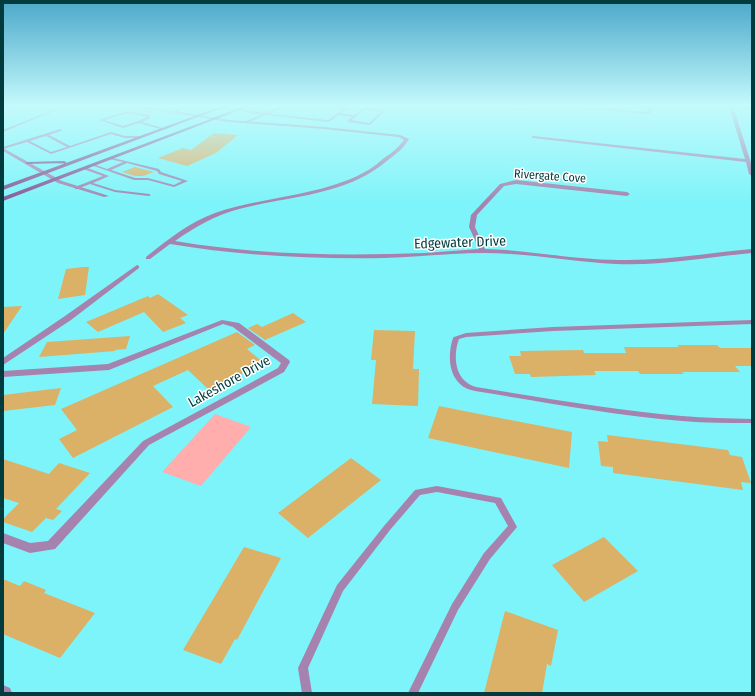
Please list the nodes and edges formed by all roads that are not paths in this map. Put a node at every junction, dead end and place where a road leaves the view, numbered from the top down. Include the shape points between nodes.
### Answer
1 (35, 138) edge
2 (53, 138) edge
3 (95, 138) edge
4 (127, 138) edge
5 (136, 138) edge
6 (163, 138) edge
7 (406, 138) edge
8 (546, 138) edge
9 (741, 138) edge
10 (27, 141) junction
11 (130, 141) junction
12 (70, 147) junction
13 (3, 148) edge
14 (86, 157) junction
15 (110, 158) junction
16 (748, 161) junction
17 (125, 163) junction
18 (27, 164) junction
19 (93, 165) junction
20 (84, 168) junction
21 (107, 170) junction
22 (43, 173) junction
23 (160, 173) junction
24 (752, 174) edge
25 (148, 179) junction
26 (54, 180) junction
27 (90, 183) junction
28 (3, 188) edge
29 (76, 188) junction
30 (115, 190) junction
31 (627, 194) dead end
32 (149, 195) dead end
33 (106, 196) joint
34 (3, 199) edge
35 (169, 242) junction
36 (483, 251) junction
37 (752, 251) edge
38 (148, 258) dead end
39 (137, 267) dead end
40 (752, 322) edge
41 (3, 362) edge
42 (3, 374) edge
43 (752, 421) edge
44 (3, 538) edge
45 (307, 693) edge
46 (413, 693) edge

1 - 10 lane
2 - 12 lane
3 - 12 lane
4 - 11 lane
5 - 11 main road
6 - 15 main road
7 - 35 street via 378,167 354,180 236,208 193,226
8 - 16 street
9 - 16 street
10 - 12 lane via 51,153
10 - 13 lane
11 - 14 main road
13 - 18 street
14 - 18 main road via 60,163
14 - 22 main road
15 - 17 lane
15 - 19 main road
16 - 24 street
17 - 21 lane
17 - 23 lane via 158,170
18 - 22 street
19 - 20 main road
19 - 21 lane
20 - 26 main road
20 - 27 lane via 107,176
21 - 25 lane via 135,179
22 - 26 street
22 - 28 main road
23 - 25 lane
23 - 25 lane via 186,181 174,186
26 - 29 street
26 - 34 main road
27 - 29 lane
27 - 30 lane
29 - 33 street
30 - 32 lane
30 - 33 lane
31 - 36 street, Rivergate Cove via 516,182 502,185 474,215 472,227
35 - 36 street, Edgewater Drive via 220,250 334,257
35 - 38 street
36 - 37 street, Edgewater Drive via 523,252 617,262 654,261
39 - 41 street
40 - 43 lane via 553,329 466,335 456,338 452,352 454,367 462,382 475,390 713,422
42 - 44 street, Lakeshore Drive via 109,367 222,322 236,325 286,362 281,370 146,443 51,546 30,548
45 - 46 lane via 302,668 340,588 418,492 437,489 498,500 513,527 487,556 455,607

